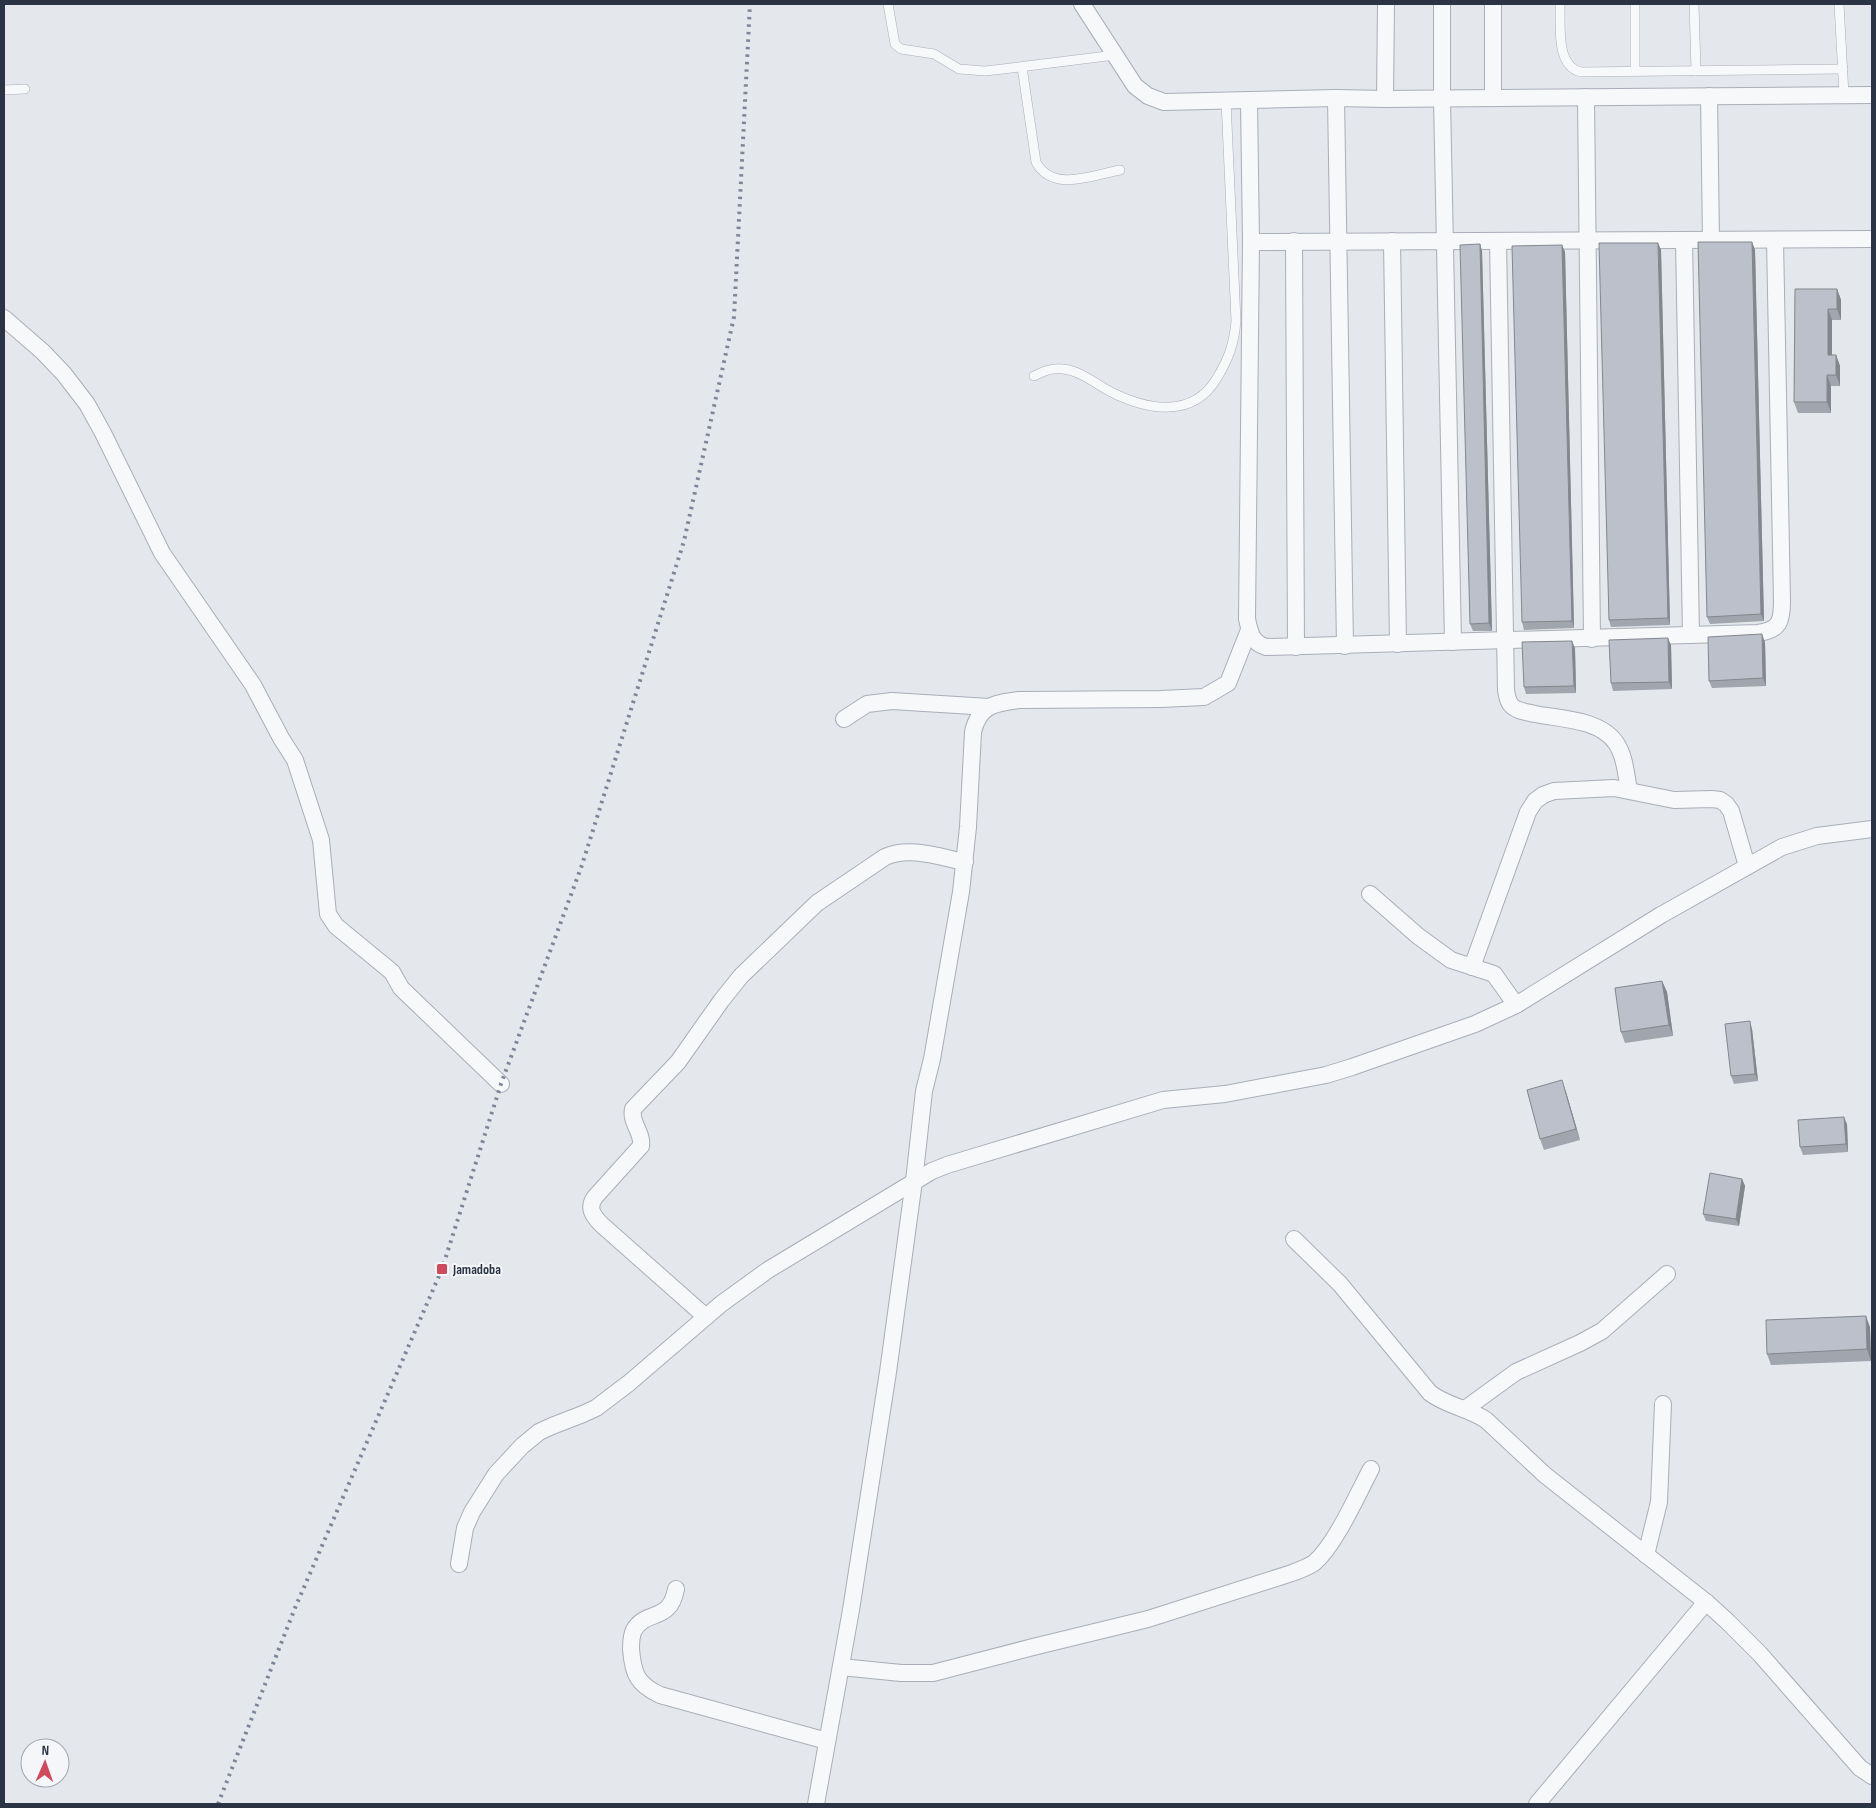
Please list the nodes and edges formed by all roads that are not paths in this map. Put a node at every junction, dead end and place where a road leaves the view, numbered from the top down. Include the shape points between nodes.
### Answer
1 (888, 4) edge
2 (1082, 4) edge
3 (1386, 4) edge
4 (1442, 4) edge
5 (1493, 4) edge
6 (1560, 4) edge
7 (1635, 4) edge
8 (1694, 4) edge
9 (1839, 4) edge
10 (1115, 55) junction
11 (1022, 67) junction
12 (1842, 69) junction
13 (1635, 71) junction
14 (1696, 71) junction
15 (4, 90) edge
16 (25, 90) dead end
17 (1872, 94) edge
18 (1844, 95) junction
19 (1709, 96) junction
20 (1586, 97) junction
21 (1336, 98) junction
22 (1493, 98) junction
23 (1385, 99) junction
24 (1442, 99) junction
25 (1226, 101) junction
26 (1249, 101) junction
27 (1120, 170) dead end
28 (1872, 239) edge
29 (1588, 240) junction
30 (1684, 240) junction
31 (1711, 240) junction
32 (1774, 240) junction
33 (1294, 241) junction
34 (1392, 241) junction
35 (1445, 241) junction
36 (1498, 241) junction
37 (1251, 242) junction
38 (1340, 242) junction
39 (4, 318) edge
40 (1034, 376) dead end
41 (1249, 630) junction
42 (1691, 635) junction
43 (1592, 638) junction
44 (1453, 642) junction
45 (1505, 642) junction
46 (1398, 644) junction
47 (1345, 646) junction
48 (1296, 648) junction
49 (989, 707) junction
50 (844, 719) dead end
51 (1629, 790) junction
52 (1872, 829) edge
53 (965, 862) junction
54 (1747, 866) junction
55 (1370, 894) dead end
56 (1472, 967) junction
57 (1516, 1005) junction
58 (502, 1084) dead end
59 (914, 1180) junction
60 (1294, 1239) dead end
61 (1667, 1274) dead end
62 (706, 1317) junction
63 (1663, 1404) dead end
64 (1465, 1410) junction
65 (1371, 1469) dead end
66 (1646, 1555) junction
67 (459, 1564) dead end
68 (676, 1589) dead end
69 (1706, 1602) junction
70 (841, 1666) junction
71 (827, 1741) junction
72 (1872, 1776) edge
73 (816, 1804) edge
74 (1537, 1804) edge

1 - 11 lane via 893,37 902,49 934,54 959,69 985,71
2 - 10 street
3 - 23 street
4 - 24 street
5 - 22 street
6 - 13 lane via 1563,53 1567,64 1580,72
7 - 13 lane
8 - 14 lane
9 - 12 lane
10 - 11 lane
10 - 25 street via 1135,86 1148,96 1164,102
11 - 27 lane via 1040,171 1050,178 1062,180
12 - 14 lane
12 - 18 lane
13 - 14 lane
15 - 16 lane
17 - 18 street
18 - 19 street
19 - 20 street
19 - 31 street
20 - 22 street
20 - 29 street
21 - 23 street
21 - 26 street
21 - 38 street
22 - 24 street
23 - 24 street
24 - 35 street
25 - 26 street
25 - 40 lane via 1236,321 1232,348 1213,385 1193,402 1170,408 1134,401 1064,369 1047,369
26 - 37 street
28 - 32 street
29 - 30 street
29 - 36 street
29 - 43 street
30 - 31 street
30 - 42 street
31 - 32 street
32 - 42 street via 1782,617 1769,632
33 - 37 street
33 - 38 street
33 - 48 street
34 - 35 street
34 - 38 street
34 - 46 street
35 - 36 street
35 - 44 street
36 - 45 street
37 - 41 street
38 - 47 street
39 - 58 street via 43,352 87,404 162,553 253,684 295,760 321,840 328,914 336,926 392,972 400,988
41 - 48 street via 1258,645
41 - 49 street via 1228,683 1204,697 1034,699
42 - 43 street
43 - 45 street
44 - 45 street
44 - 46 street
45 - 51 street via 1507,700 1512,706 1525,712 1592,725 1607,733 1622,755
46 - 47 street
47 - 48 street
49 - 50 street via 892,701 867,704
49 - 53 street via 980,713 973,732
51 - 54 street via 1674,800 1720,800 1731,811
51 - 56 street via 1563,790 1543,795 1535,801 1528,812
52 - 54 street via 1798,841
53 - 59 street via 924,1091
53 - 62 street via 920,852 894,853 817,903 741,976 678,1062 633,1109 631,1116 640,1132 641,1146 595,1197 590,1209 602,1225
54 - 57 street
55 - 56 street via 1438,951
56 - 57 street via 1494,974
57 - 59 street via 1475,1024 1326,1075 1225,1094 1163,1100 946,1165
59 - 62 street via 768,1270
59 - 70 street via 888,1372
60 - 64 street via 1340,1284 1421,1384 1440,1400
61 - 64 street via 1602,1331 1516,1372
62 - 67 street via 596,1408 539,1432 522,1446 496,1474 472,1512 465,1528
63 - 66 street via 1659,1502
64 - 66 street via 1486,1420 1545,1475
65 - 70 street via 1353,1506 1321,1555 1313,1563 1292,1573 1148,1619 933,1673
66 - 69 street
68 - 71 street via 669,1608 640,1623 634,1630 632,1663 641,1683 660,1695
69 - 72 street via 1760,1654 1860,1768
69 - 74 street
70 - 71 street
71 - 73 street

